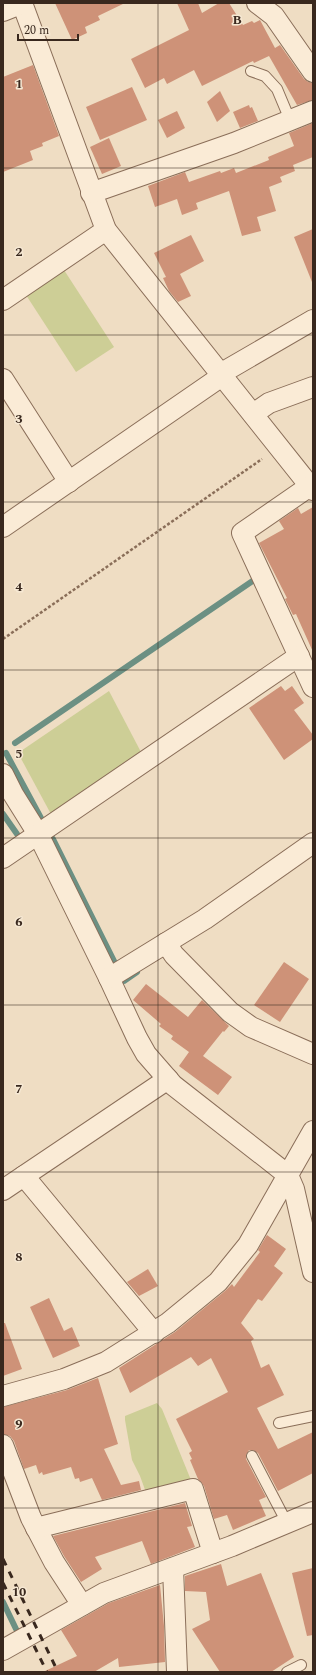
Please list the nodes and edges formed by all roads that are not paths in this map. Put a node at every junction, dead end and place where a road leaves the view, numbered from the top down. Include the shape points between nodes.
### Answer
1 (22, 3) edge
2 (257, 3) edge
3 (3, 11) edge
4 (251, 72) dead end
5 (313, 72) edge
6 (313, 111) edge
7 (290, 120) junction
8 (91, 193) junction
9 (106, 230) junction
10 (3, 300) edge
11 (313, 320) edge
12 (221, 375) junction
13 (3, 379) edge
14 (313, 387) edge
15 (253, 414) junction
16 (70, 482) junction
17 (311, 488) edge
18 (3, 527) edge
19 (299, 656) junction
20 (313, 687) edge
21 (3, 774) edge
22 (38, 834) junction
23 (313, 843) edge
24 (3, 858) edge
25 (166, 943) junction
26 (109, 978) junction
27 (313, 1054) edge
28 (168, 1078) junction
29 (313, 1131) edge
30 (288, 1175) junction
31 (24, 1176) junction
32 (3, 1190) edge
33 (313, 1272) edge
34 (154, 1333) junction
35 (3, 1396) edge
36 (313, 1416) edge
37 (279, 1423) dead end
38 (3, 1445) edge
39 (252, 1456) dead end
40 (313, 1512) edge
41 (288, 1523) junction
42 (36, 1528) junction
43 (213, 1552) junction
44 (173, 1568) junction
45 (82, 1605) junction
46 (3, 1650) edge
47 (302, 1665) dead end
48 (177, 1672) edge
49 (288, 1672) edge

1 - 3 street
1 - 8 street
2 - 5 street via 274,16
4 - 7 lane via 265,76 277,89
6 - 7 street
7 - 8 street via 234,143
8 - 9 street
9 - 10 street
9 - 12 street
11 - 12 street
12 - 15 street
12 - 16 street
13 - 16 street
14 - 15 street via 269,403
15 - 17 street
16 - 18 street
17 - 19 street via 242,533
19 - 20 street
19 - 22 street
21 - 22 street
22 - 24 street
22 - 26 street
23 - 25 street
25 - 26 street
25 - 27 street via 174,955 230,1012 251,1027
26 - 28 street via 146,1054
28 - 30 street via 173,1085
28 - 31 street
29 - 30 street
30 - 33 street via 294,1189
30 - 34 street via 248,1245 218,1282
31 - 32 street
31 - 34 street
34 - 35 street via 99,1365 64,1380
36 - 37 lane
38 - 42 street
39 - 41 lane
40 - 41 street
41 - 43 street
42 - 43 street via 193,1490
42 - 45 street
43 - 44 street
44 - 45 street via 104,1592
44 - 48 street
45 - 46 street
47 - 49 lane

